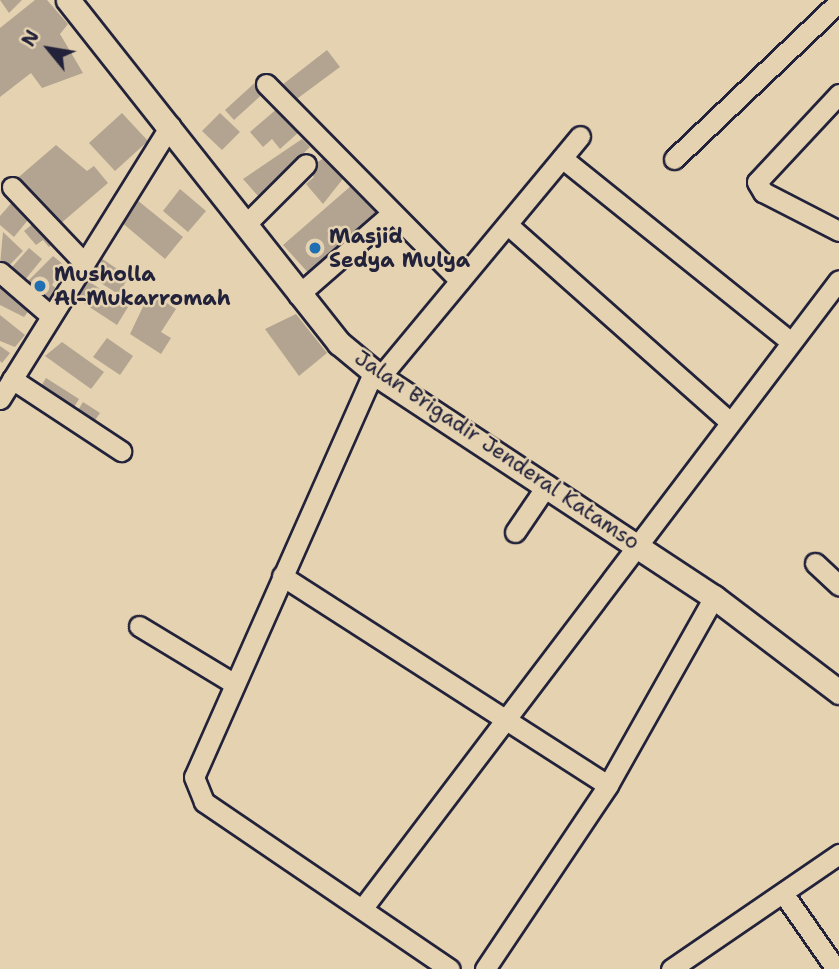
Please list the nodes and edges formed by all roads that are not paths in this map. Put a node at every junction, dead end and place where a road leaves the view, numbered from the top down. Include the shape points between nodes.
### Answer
1 (68, 0) edge
2 (839, 2) edge
3 (266, 84) dead end
4 (839, 94) edge
5 (170, 126) junction
6 (580, 136) dead end
7 (562, 158) junction
8 (674, 159) dead end
9 (306, 164) dead end
10 (12, 187) dead end
11 (391, 214) junction
12 (245, 225) junction
13 (508, 225) junction
14 (839, 232) edge
15 (84, 263) junction
16 (0, 272) edge
17 (839, 279) edge
18 (460, 281) junction
19 (298, 295) junction
20 (51, 316) junction
21 (790, 341) junction
22 (377, 374) junction
23 (12, 379) junction
24 (0, 399) edge
25 (730, 422) junction
26 (121, 451) dead end
27 (547, 485) junction
28 (515, 532) dead end
29 (640, 545) junction
30 (815, 563) dead end
31 (282, 576) junction
32 (839, 585) edge
33 (714, 597) junction
34 (139, 626) dead end
35 (233, 683) junction
36 (839, 692) edge
37 (504, 718) junction
38 (608, 785) junction
39 (839, 854) edge
40 (783, 893) junction
41 (362, 909) junction
42 (450, 969) edge
43 (485, 969) edge
44 (671, 969) edge
45 (836, 969) edge

1 - 5 main road, Jalan Brigadir Jenderal Katamso
2 - 8 street
3 - 11 street
4 - 14 street via 757,182 763,192
5 - 12 main road, Jalan Brigadir Jenderal Katamso
5 - 15 street
6 - 7 street
7 - 13 street
7 - 21 street
9 - 12 street
10 - 15 street
11 - 18 street
11 - 19 street
12 - 19 main road, Jalan Brigadir Jenderal Katamso
13 - 18 street
13 - 25 street
15 - 20 street
16 - 20 street
17 - 21 street
18 - 22 street
19 - 22 main road, Jalan Brigadir Jenderal Katamso
20 - 23 street
21 - 25 street
22 - 27 main road, Jalan Brigadir Jenderal Katamso
22 - 31 street
23 - 24 street
23 - 26 street
25 - 29 street
27 - 28 street
27 - 29 main road, Jalan Brigadir Jenderal Katamso
29 - 33 main road, Jalan Brigadir Jenderal Katamso
29 - 37 street
30 - 32 street
31 - 35 street
31 - 37 street
33 - 36 main road, Jalan Brigadir Jenderal Katamso
33 - 38 street
34 - 35 street
35 - 41 street via 194,768 198,794
37 - 38 street
37 - 41 street
38 - 43 street
39 - 40 street
40 - 44 street
40 - 45 street
41 - 42 street

